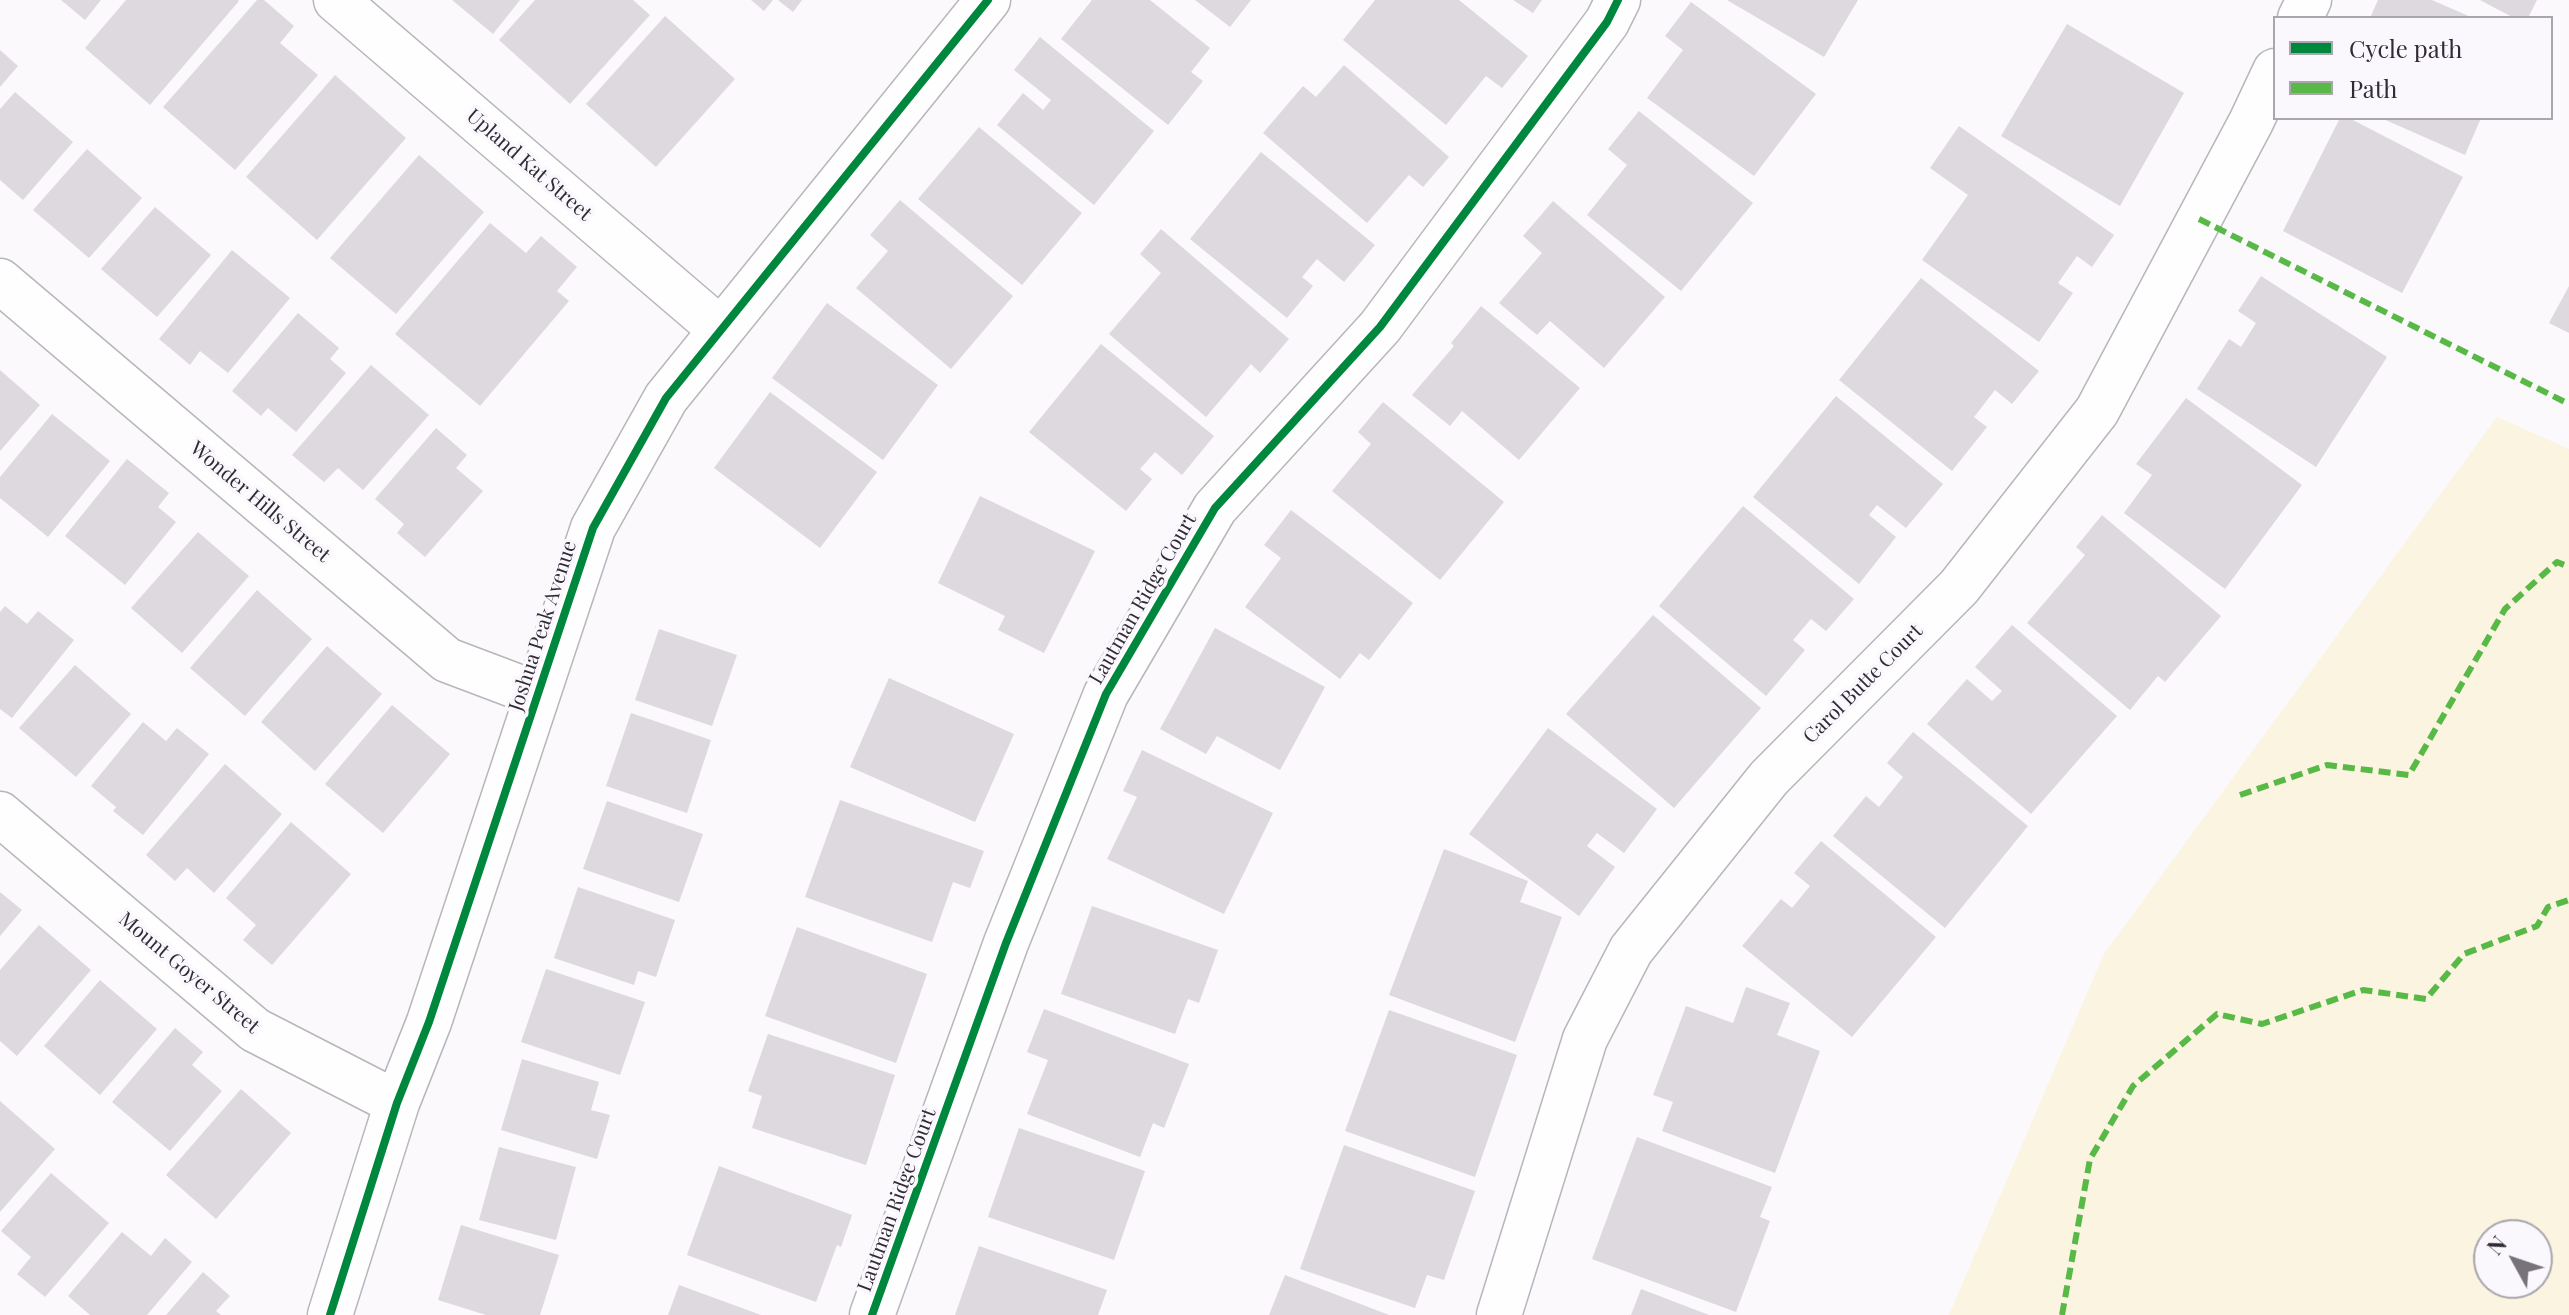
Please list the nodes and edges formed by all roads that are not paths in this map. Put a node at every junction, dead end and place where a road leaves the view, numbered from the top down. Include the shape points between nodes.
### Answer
1 (336, 0) edge
2 (988, 0) edge
3 (1618, 0) edge
4 (2273, 75) edge
5 (0, 281) edge
6 (721, 330) junction
7 (537, 694) junction
8 (0, 814) edge
9 (397, 1103) junction
10 (330, 1315) edge
11 (872, 1315) edge
12 (1499, 1315) edge

1 - 6 street, Upland Kat Street
2 - 6 street, Joshua Peak Avenue
3 - 11 street, Lautman Ridge Court via 1607,22 1380,327 1215,508 1106,694 1006,943
4 - 12 street, Carol Butte Court via 2097,411 1959,587 1769,778 1631,950 1585,1039
5 - 7 street, Wonder Hills Street via 447,660
6 - 7 street, Joshua Peak Avenue via 666,398 593,528
7 - 9 street, Joshua Peak Avenue via 429,1022
8 - 9 street, Mount Goyer Street via 255,1030
9 - 10 street, Joshua Peak Avenue

